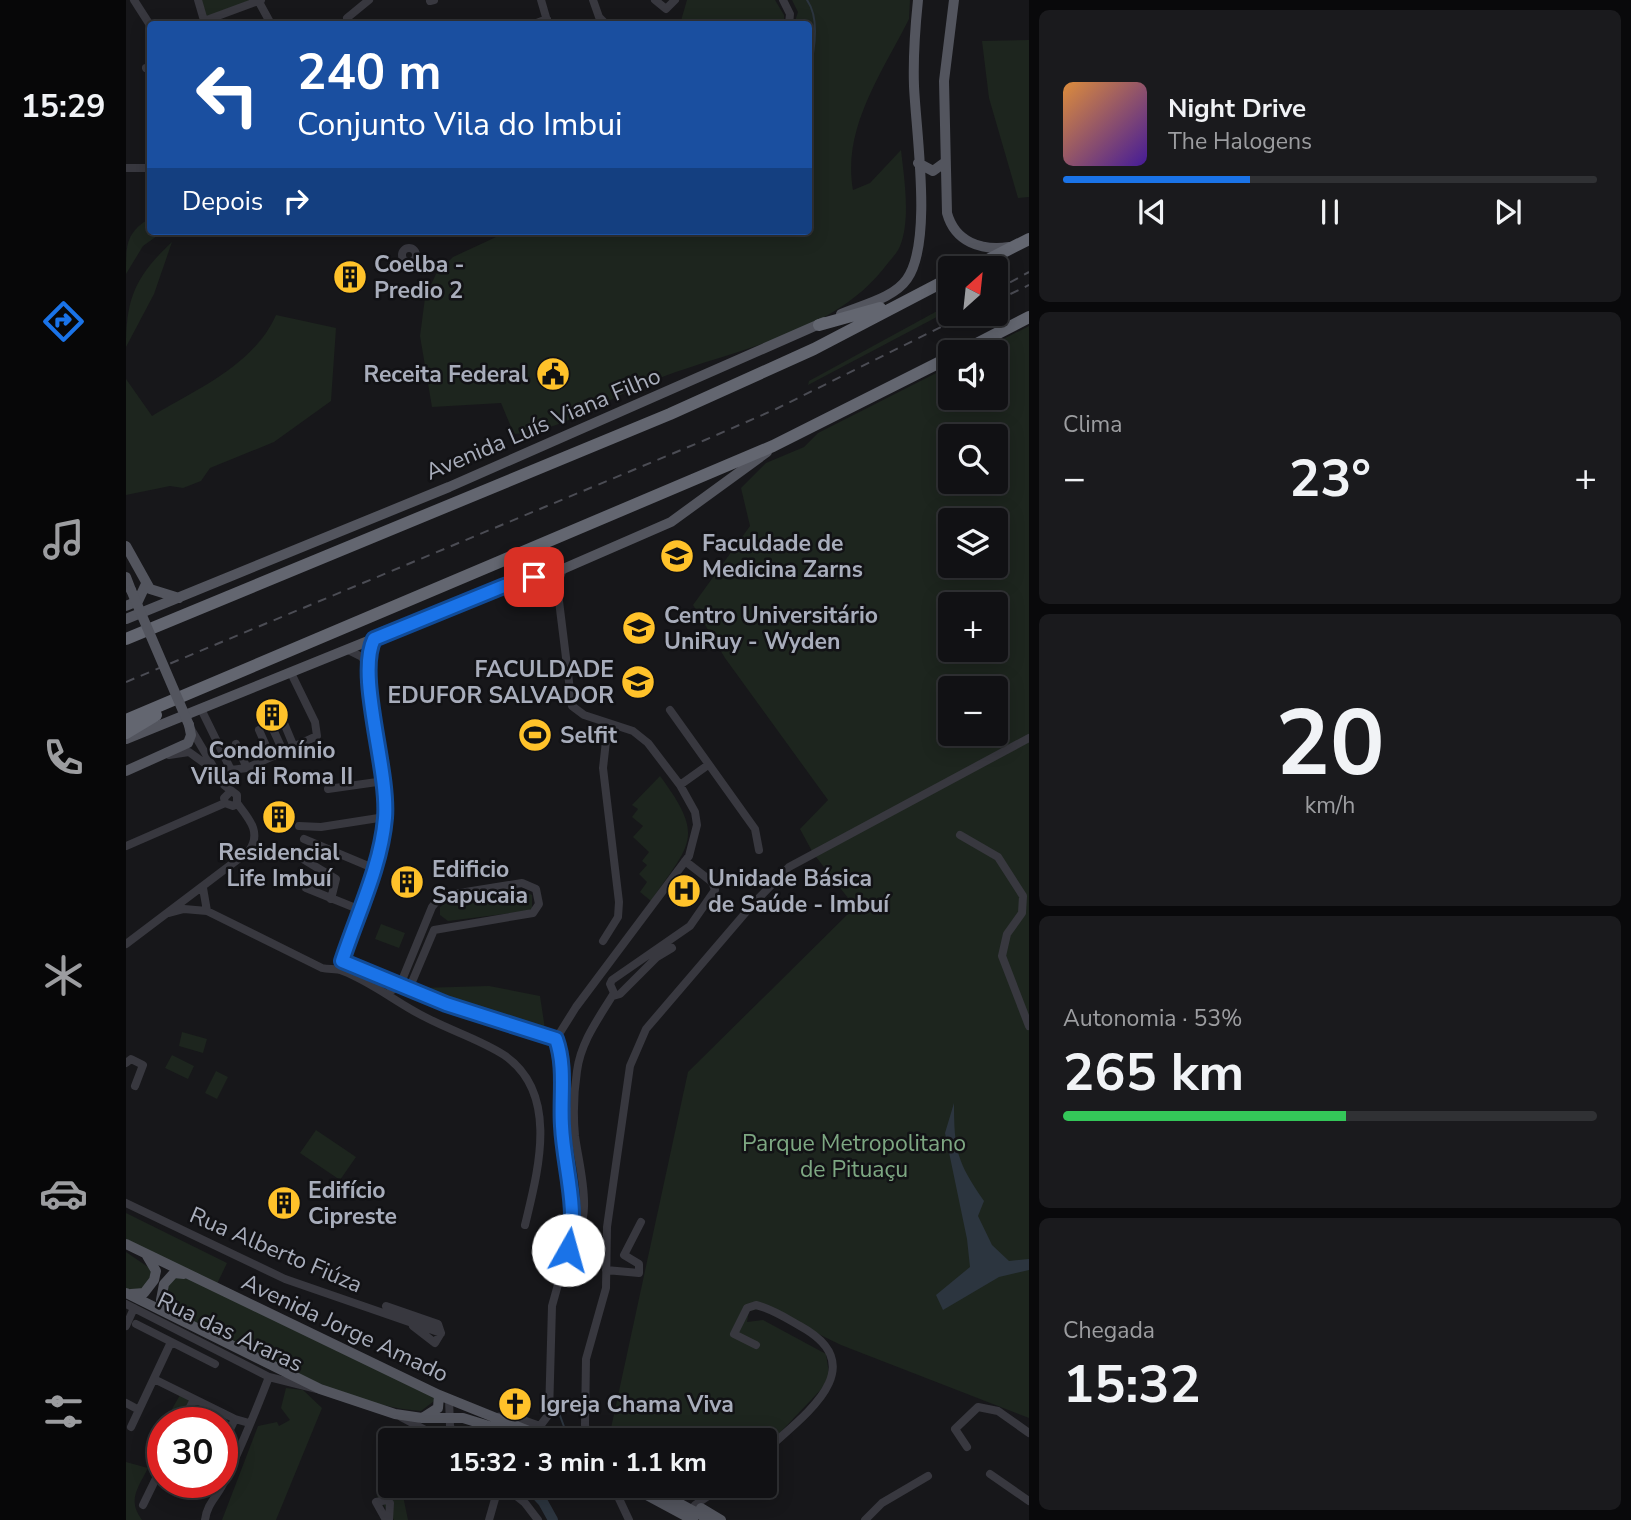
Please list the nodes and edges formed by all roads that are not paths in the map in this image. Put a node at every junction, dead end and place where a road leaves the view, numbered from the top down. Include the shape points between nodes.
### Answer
1 (134, 0) edge
2 (143, 0) edge
3 (198, 0) edge
4 (369, 0) edge
5 (543, 0) edge
6 (593, 0) edge
7 (655, 0) edge
8 (675, 0) edge
9 (783, 0) edge
10 (918, 0) edge
11 (954, 0) edge
12 (260, 1) edge
13 (145, 16) junction
14 (347, 18) dead end
15 (546, 18) edge
16 (148, 21) edge
17 (204, 21) edge
18 (210, 21) edge
19 (270, 21) edge
20 (603, 21) edge
21 (789, 21) edge
22 (918, 163) junction
23 (944, 163) junction
24 (126, 168) edge
25 (147, 168) edge
26 (1029, 239) edge
27 (1016, 245) junction
28 (995, 256) edge
29 (938, 284) edge
30 (907, 300) junction
31 (1029, 317) edge
32 (819, 325) junction
33 (984, 340) edge
34 (938, 363) edge
35 (773, 446) junction
36 (126, 546) edge
37 (563, 569) junction
38 (544, 575) junction
39 (126, 577) edge
40 (146, 584) junction
41 (557, 585) junction
42 (179, 598) junction
43 (126, 606) edge
44 (126, 619) edge
45 (126, 639) edge
46 (374, 639) junction
47 (348, 650) junction
48 (366, 664) junction
49 (291, 673) junction
50 (176, 701) junction
51 (670, 709) dead end
52 (202, 711) junction
53 (126, 720) edge
54 (284, 723) dead end
55 (608, 723) junction
56 (190, 727) junction
57 (272, 727) dead end
58 (258, 730) dead end
59 (126, 733) edge
60 (1029, 737) edge
61 (126, 740) edge
62 (236, 744) dead end
63 (294, 747) junction
64 (283, 751) junction
65 (271, 757) junction
66 (148, 761) junction
67 (708, 765) junction
68 (247, 768) junction
69 (126, 771) edge
70 (215, 771) junction
71 (384, 781) junction
72 (680, 785) junction
73 (328, 789) dead end
74 (231, 799) junction
75 (385, 817) junction
76 (299, 826) dead end
77 (960, 835) dead end
78 (304, 839) dead end
79 (126, 846) edge
80 (759, 850) dead end
81 (298, 856) dead end
82 (685, 862) junction
83 (373, 868) junction
84 (203, 888) junction
85 (306, 888) dead end
86 (331, 899) junction
87 (358, 909) junction
88 (207, 911) junction
89 (170, 913) junction
90 (603, 941) dead end
91 (126, 944) edge
92 (672, 948) dead end
93 (415, 961) junction
94 (341, 965) junction
95 (400, 985) junction
96 (409, 989) junction
97 (388, 993) junction
98 (612, 996) junction
99 (1029, 1026) edge
100 (556, 1039) junction
101 (126, 1063) edge
102 (135, 1086) dead end
103 (574, 1123) junction
104 (562, 1124) junction
105 (126, 1203) edge
106 (640, 1222) dead end
107 (525, 1225) dead end
108 (126, 1244) edge
109 (568, 1250) junction
110 (145, 1253) junction
111 (606, 1270) junction
112 (195, 1278) junction
113 (128, 1300) edge
114 (386, 1306) dead end
115 (172, 1315) junction
116 (136, 1324) dead end
117 (126, 1326) edge
118 (171, 1342) junction
119 (756, 1345) dead end
120 (215, 1364) dead end
121 (270, 1377) junction
122 (154, 1379) junction
123 (320, 1389) junction
124 (444, 1397) junction
125 (194, 1399) junction
126 (126, 1404) edge
127 (190, 1407) edge
128 (210, 1407) edge
129 (139, 1410) junction
130 (395, 1414) junction
131 (497, 1417) junction
132 (422, 1418) junction
133 (450, 1419) junction
134 (238, 1420) edge
135 (249, 1423) junction
136 (131, 1427) dead end
137 (421, 1428) edge
138 (453, 1428) edge
139 (500, 1428) edge
140 (523, 1428) edge
141 (586, 1428) edge
142 (1029, 1433) edge
143 (777, 1439) edge
144 (967, 1447) dead end
145 (238, 1450) edge
146 (990, 1474) dead end
147 (928, 1476) dead end
148 (147, 1496) edge
149 (213, 1498) edge
150 (495, 1498) edge
151 (519, 1498) edge
152 (619, 1498) edge
153 (659, 1498) edge
154 (666, 1498) edge
155 (704, 1498) edge
156 (1029, 1501) edge
157 (697, 1502) junction
158 (143, 1504) dead end
159 (678, 1506) junction
160 (205, 1520) edge
161 (489, 1520) edge
162 (538, 1520) edge
163 (629, 1520) edge
164 (693, 1520) edge
165 (710, 1520) edge
166 (721, 1520) edge
167 (865, 1520) edge

1 - 13 street
2 - 13 street
3 - 17 street
4 - 14 street
5 - 15 street
6 - 20 street
7 - 8 street via 666,9
9 - 21 street
10 - 22 main road via 914,84
11 - 23 main road via 944,81
12 - 18 street
12 - 19 street
13 - 16 street
22 - 23 main road via 933,171
22 - 32 main road, Avenida Luís Viana Filho via 919,244 907,279 894,291
23 - 27 main road via 947,213 959,234 981,247
24 - 25 street
26 - 27 highway
27 - 28 highway
29 - 30 highway, Avenida Luís Viana Filho
30 - 32 highway
30 - 45 highway, Avenida Luís Viana Filho via 814,349 670,414
31 - 33 highway
32 - 42 main road, Avenida Luís Viana Filho via 449,488
34 - 35 highway
35 - 37 main road via 671,522
35 - 50 highway
36 - 40 main road
37 - 38 main road
37 - 41 street
38 - 41 street
38 - 46 main road via 504,586
39 - 56 main road, bridge
40 - 42 main road via 155,592
40 - 43 main road via 138,601
41 - 55 street via 572,706
42 - 44 main road, Avenida Luís Viana Filho
46 - 47 main road
46 - 48 street
47 - 48 street
47 - 49 main road
48 - 71 street
49 - 52 main road
49 - 63 street via 318,733
50 - 53 highway
50 - 59 highway
51 - 67 street
52 - 61 main road
52 - 68 street via 231,770
54 - 63 street
55 - 72 street via 641,736
55 - 90 street via 603,768 620,902 618,917
56 - 66 main road via 188,743
56 - 70 street
57 - 64 street
58 - 65 street
60 - 111 street via 782,872 658,1014 630,1066 607,1227
62 - 68 street
63 - 64 street
64 - 65 street
65 - 68 street
66 - 69 main road
66 - 70 street via 185,751
67 - 72 street
67 - 80 street via 755,829
70 - 74 street
71 - 73 street
71 - 75 street
72 - 82 street via 697,825
74 - 79 street
74 - 84 street via 254,829 254,843
75 - 76 street
75 - 83 street
77 - 99 street via 998,857 1023,896 1022,913 1007,934 1002,956
78 - 83 street
81 - 86 street via 336,879
82 - 98 street via 712,882 715,890 690,926 612,980
82 - 100 street
83 - 87 street
84 - 88 street
84 - 89 street
85 - 86 street
86 - 87 street
87 - 94 street
88 - 89 street
88 - 94 street via 322,968
89 - 91 street
92 - 98 street
93 - 93 street via 434,930 533,913 539,904 536,889 522,883 441,896 432,907
93 - 95 street
93 - 96 street
94 - 95 street
94 - 97 street
95 - 96 street
95 - 97 street
96 - 100 street
97 - 107 street via 402,1006 503,1054 531,1085 539,1109 540,1138
98 - 103 street via 580,1056
100 - 104 street via 562,1066
101 - 102 street via 131,1059 143,1065
103 - 104 street
103 - 109 street via 584,1204 581,1230
104 - 109 street via 572,1194
105 - 114 street, Rua Alberto Fiúza via 285,1279 413,1326 433,1343 438,1342 438,1324
106 - 111 street via 624,1255 639,1264 639,1273
108 - 110 main road, Avenida Jorge Amado
109 - 131 street via 552,1306 547,1419 537,1426 509,1415
110 - 112 main road, Avenida Jorge Amado
110 - 113 main road via 156,1271 154,1280 144,1293
111 - 141 street via 586,1359
112 - 115 main road via 178,1272 166,1279 160,1300
112 - 124 main road, Avenida Jorge Amado
113 - 115 main road, Avenida Jorge Amado
113 - 117 street
113 - 121 street, Rua das Araras
115 - 123 main road, Avenida Jorge Amado
116 - 118 street
118 - 120 street
118 - 122 street
119 - 143 street via 734,1334 747,1308 756,1305 820,1338 830,1352 833,1368 823,1395
121 - 123 street, Rua das Araras
121 - 135 street
122 - 125 street
122 - 129 street
123 - 130 main road, Avenida Jorge Amado
124 - 131 main road, Avenida Jorge Amado
124 - 132 main road via 438,1408
124 - 133 street
125 - 127 street
125 - 128 street
126 - 129 street
129 - 136 street
130 - 132 main road, Avenida Jorge Amado
130 - 137 street
131 - 140 main road, Avenida Jorge Amado
132 - 133 main road, Avenida Jorge Amado
133 - 138 street
133 - 139 main road, Avenida Jorge Amado
134 - 135 street
135 - 145 street
142 - 144 street via 998,1411 978,1407 955,1429
146 - 156 street
147 - 167 street via 882,1503
148 - 158 street
149 - 160 street
150 - 161 street
151 - 162 street
152 - 163 street
153 - 159 main road
154 - 159 main road
155 - 157 street
157 - 159 main road
157 - 166 main road
159 - 164 main road
159 - 165 main road

